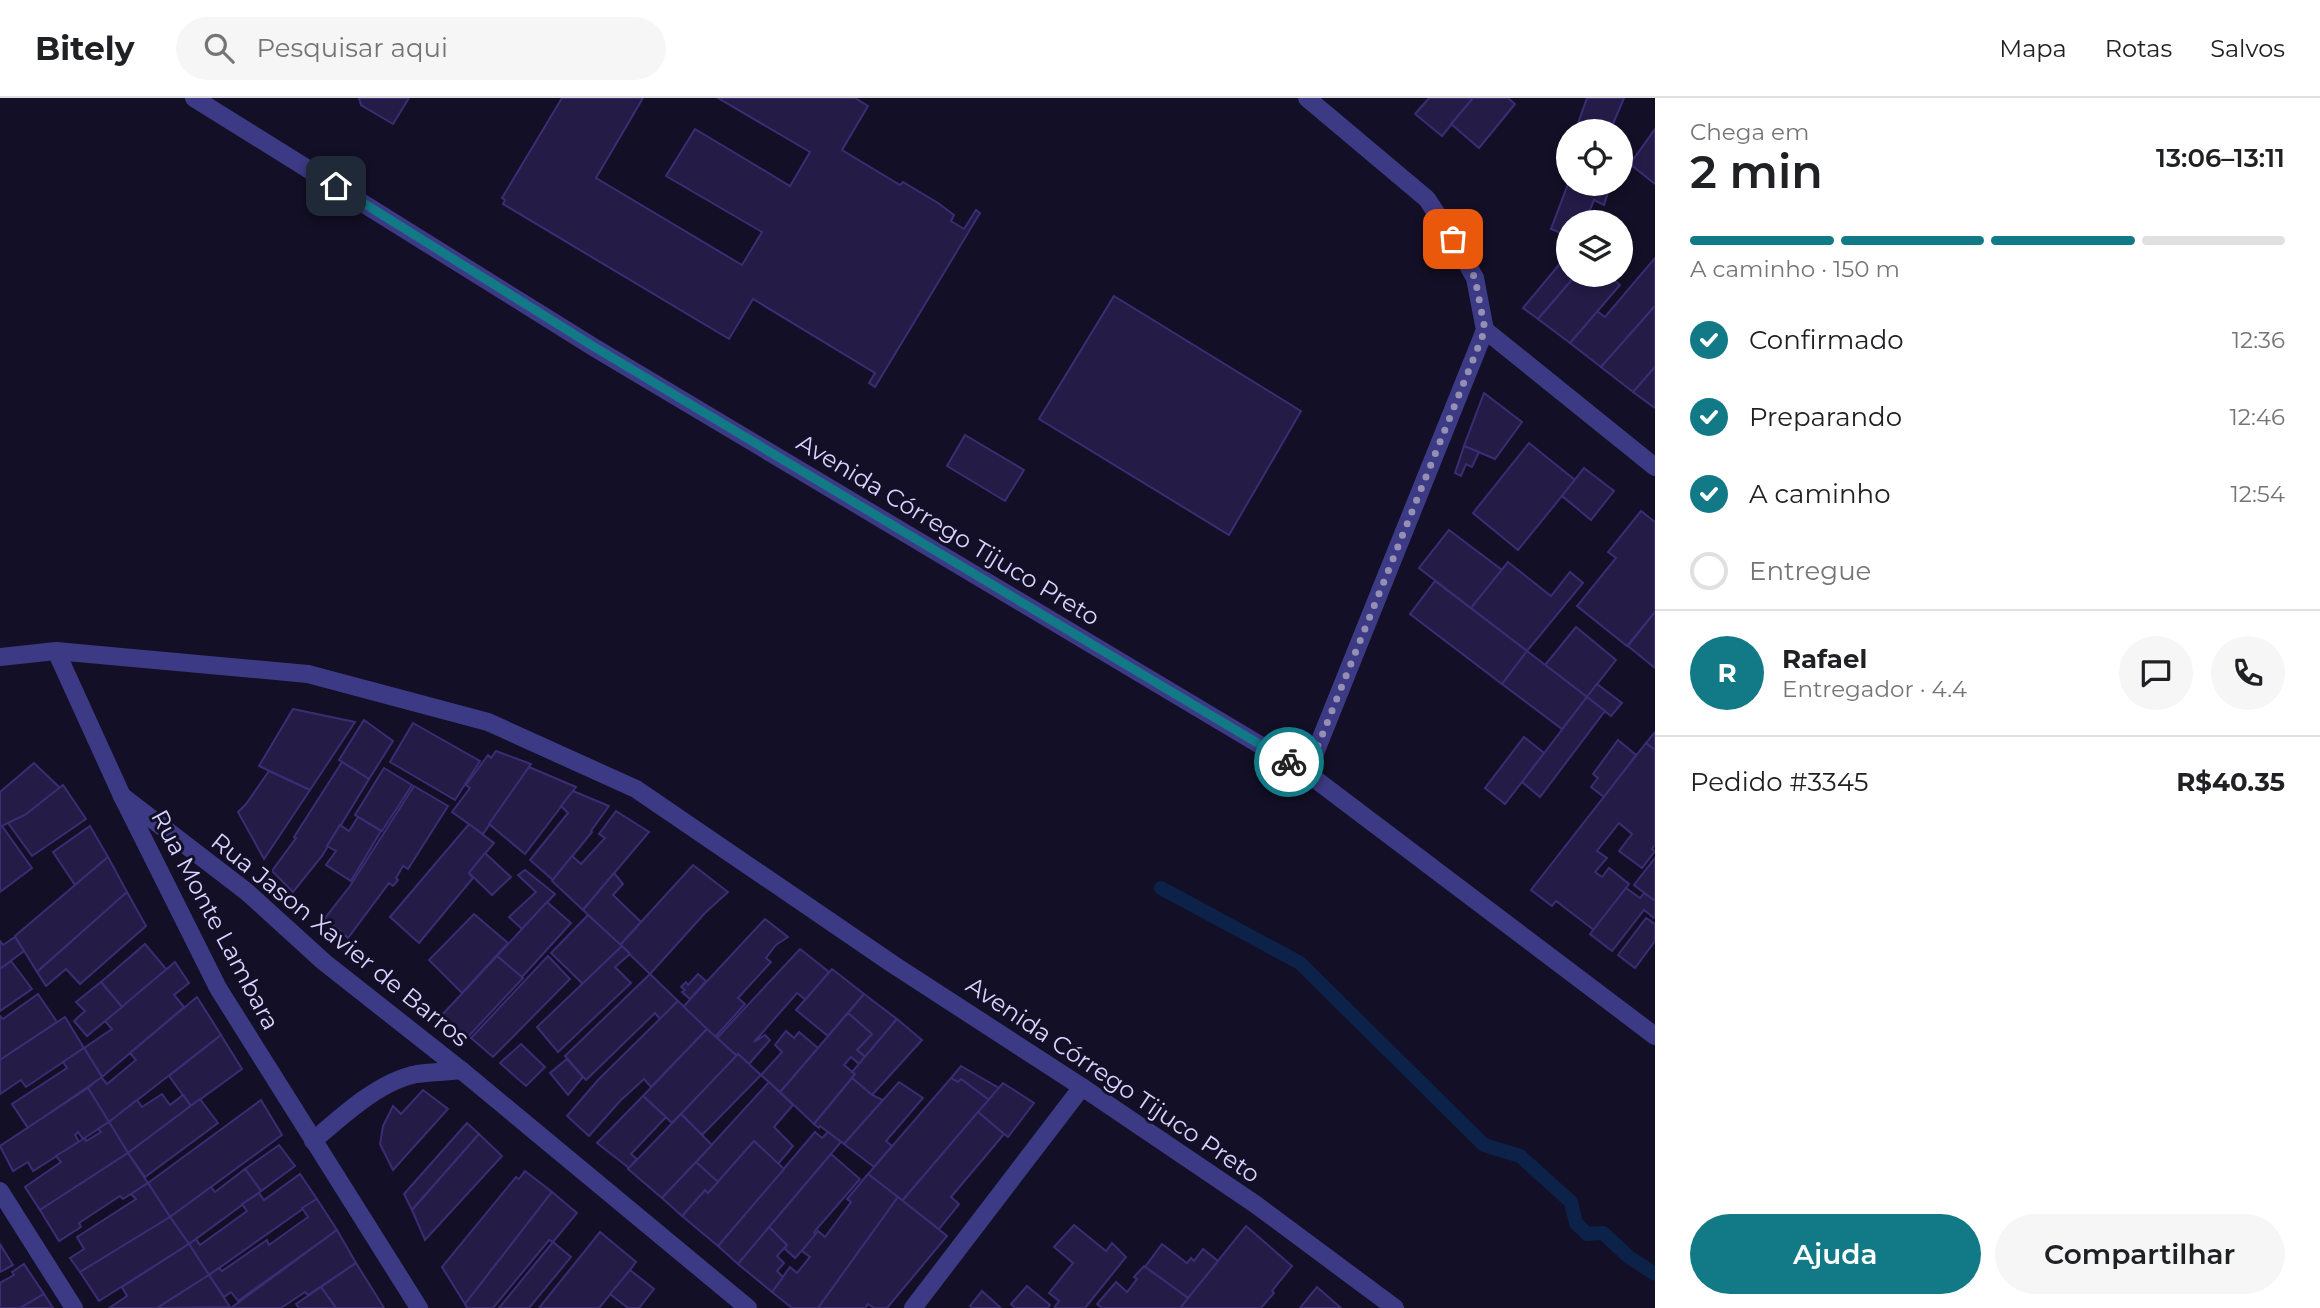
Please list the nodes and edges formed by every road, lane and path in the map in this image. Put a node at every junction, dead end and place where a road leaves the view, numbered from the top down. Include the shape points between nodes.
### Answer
1 (194, 98) edge
2 (1307, 98) edge
3 (1485, 330) junction
4 (1655, 467) edge
5 (56, 651) junction
6 (0, 657) edge
7 (1307, 773) junction
8 (122, 796) junction
9 (1655, 1036) edge
10 (461, 1070) junction
11 (1082, 1087) junction
12 (313, 1141) junction
13 (0, 1192) edge
14 (74, 1308) edge
15 (419, 1308) edge
16 (748, 1308) edge
17 (913, 1308) edge
18 (1395, 1308) edge

1 - 7 street, Avenida Córrego Tijuco Preto via 607,355
2 - 3 street via 1427,199 1475,278
3 - 4 street
3 - 7 street
5 - 6 street, Avenida Córrego Tijuco Preto
5 - 8 street, Rua Monte Lambara
5 - 11 street, Avenida Córrego Tijuco Preto via 308,674 488,722 636,789
7 - 9 street, Avenida Córrego Tijuco Preto
8 - 10 street, Rua Jason Xavier de Barros via 247,892 324,962
8 - 12 street, Rua Monte Lambara via 218,988
10 - 12 street, Rua Jason Xavier de Barros via 415,1074 384,1087
10 - 16 street, Rua Jason Xavier de Barros
11 - 17 street
11 - 18 street, Avenida Córrego Tijuco Preto via 1255,1204
12 - 15 street, Rua Monte Lambara
13 - 14 street

